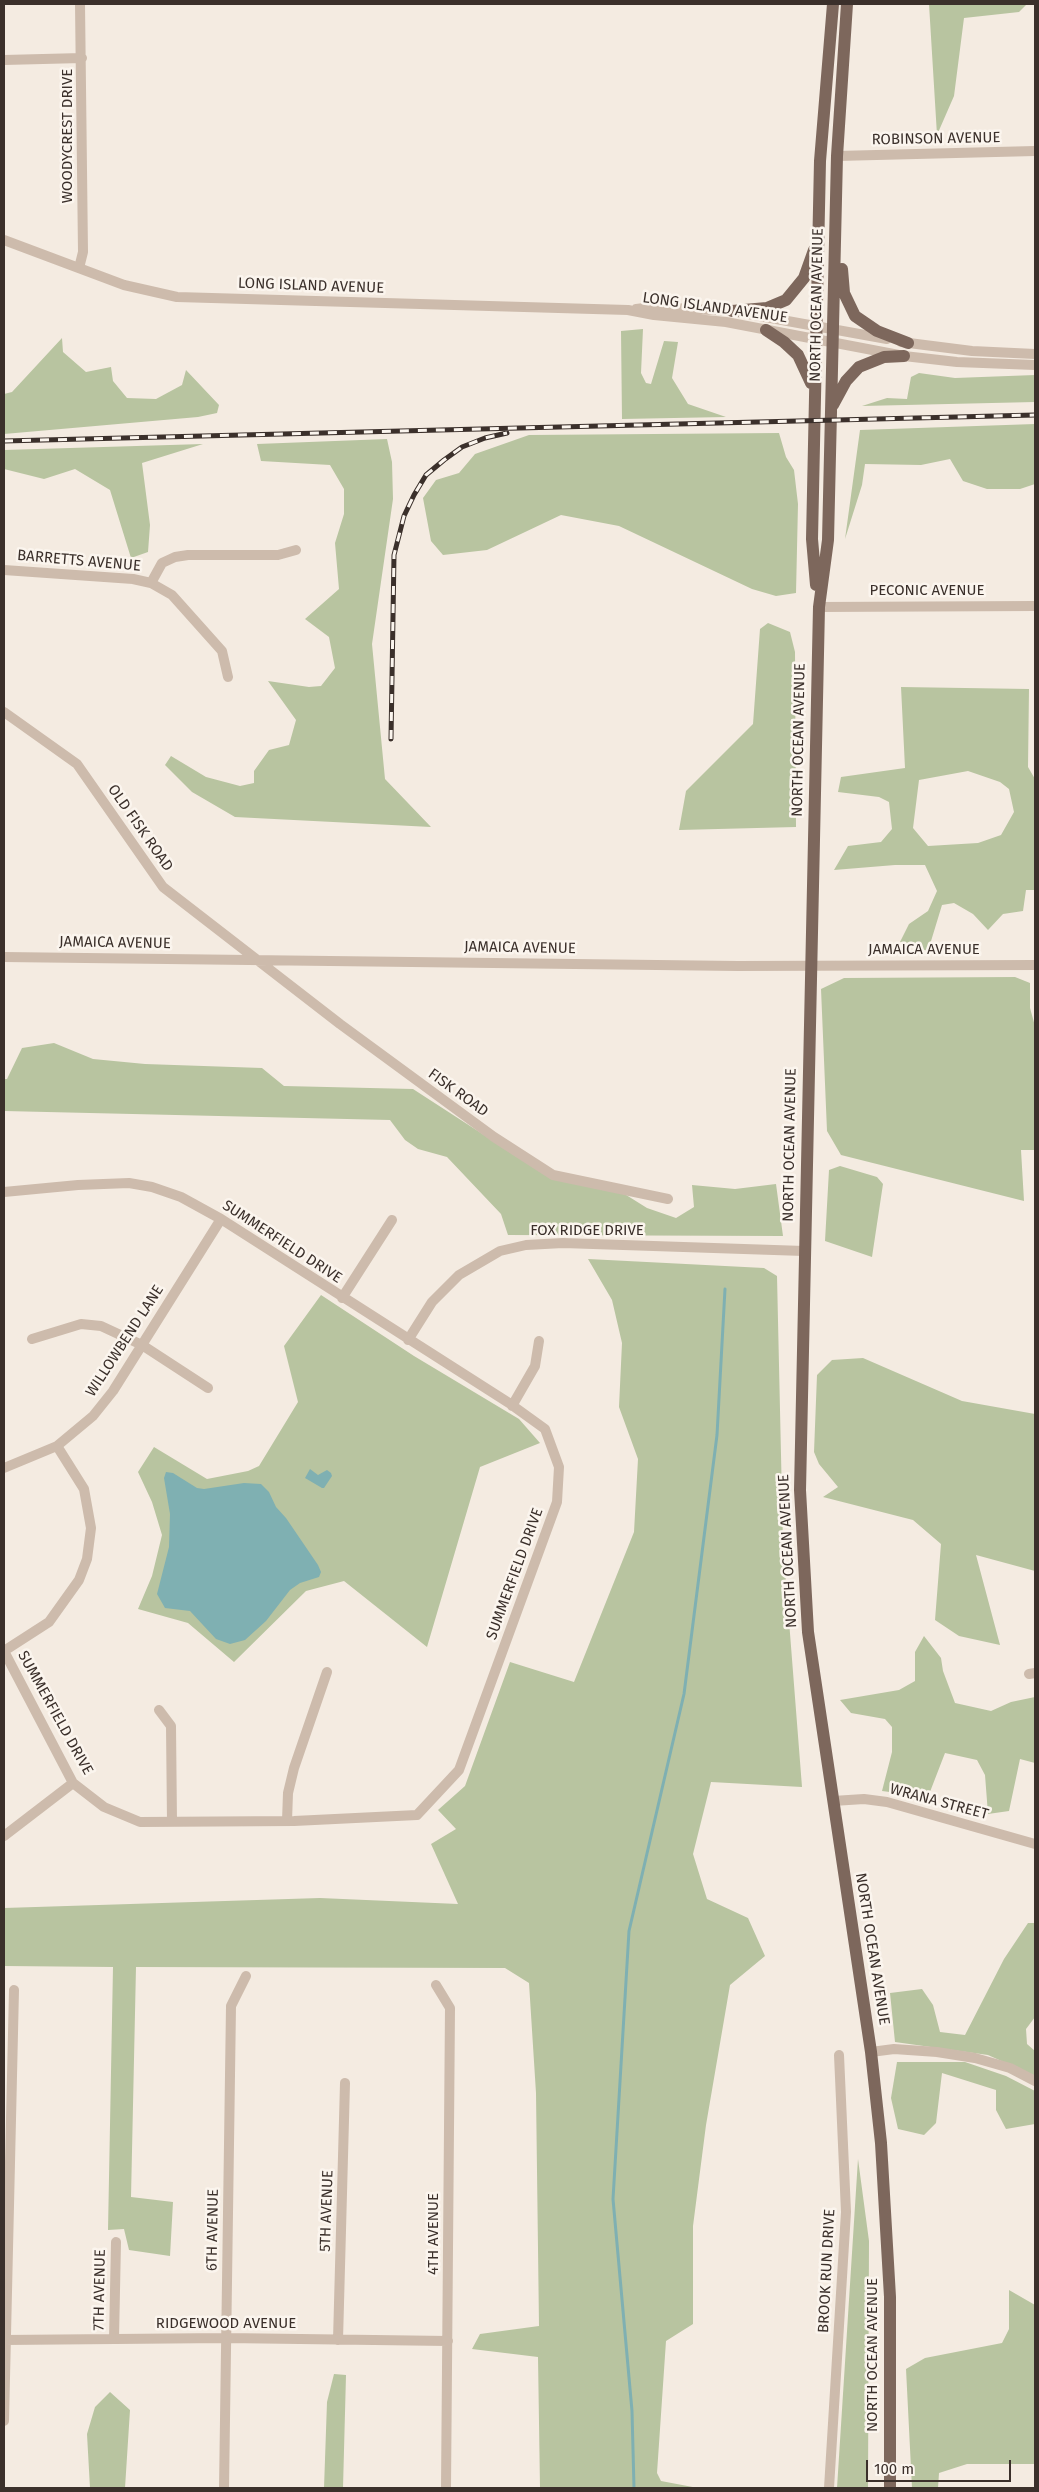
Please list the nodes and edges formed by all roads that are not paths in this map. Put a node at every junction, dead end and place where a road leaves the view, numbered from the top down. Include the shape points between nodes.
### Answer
1 (80, 4) edge
2 (833, 4) edge
3 (847, 4) edge
4 (82, 58) junction
5 (4, 60) edge
6 (1035, 151) edge
7 (837, 156) junction
8 (836, 206) junction
9 (818, 239) junction
10 (4, 240) edge
11 (78, 268) junction
12 (628, 310) junction
13 (732, 312) junction
14 (766, 330) junction
15 (816, 332) junction
16 (832, 336) junction
17 (908, 343) junction
18 (1035, 354) edge
19 (904, 356) junction
20 (1035, 364) edge
21 (814, 392) junction
22 (831, 409) junction
23 (296, 550) dead end
24 (4, 570) edge
25 (151, 583) junction
26 (1035, 606) edge
27 (819, 607) junction
28 (228, 677) dead end
29 (4, 712) edge
30 (4, 957) edge
31 (255, 960) junction
32 (1035, 965) edge
33 (810, 966) junction
34 (4, 1192) edge
35 (668, 1199) dead end
36 (221, 1219) junction
37 (392, 1220) dead end
38 (804, 1251) junction
39 (342, 1298) junction
40 (32, 1339) dead end
41 (408, 1340) junction
42 (539, 1341) dead end
43 (142, 1346) junction
44 (208, 1388) dead end
45 (512, 1406) junction
46 (57, 1446) junction
47 (4, 1468) edge
48 (4, 1651) edge
49 (327, 1672) dead end
50 (159, 1710) dead end
51 (73, 1782) junction
52 (833, 1800) junction
53 (287, 1820) junction
54 (172, 1822) junction
55 (4, 1836) edge
56 (1035, 1844) edge
57 (246, 1976) dead end
58 (436, 1985) dead end
59 (14, 1990) dead end
60 (871, 2052) junction
61 (838, 2055) dead end
62 (1035, 2081) edge
63 (345, 2083) dead end
64 (116, 2242) dead end
65 (226, 2338) junction
66 (114, 2339) junction
67 (4, 2340) edge
68 (338, 2340) junction
69 (448, 2341) junction
70 (4, 2421) edge
71 (224, 2488) edge
72 (446, 2488) edge
73 (830, 2488) edge
74 (890, 2488) edge

1 - 4 street, WOODYCREST DRIVE
2 - 9 main road, NORTH OCEAN AVENUE via 822,117
3 - 7 main road, NORTH OCEAN AVENUE
4 - 5 street
4 - 11 street, WOODYCREST DRIVE via 83,252
6 - 7 street, ROBINSON AVENUE
7 - 8 main road, NORTH OCEAN AVENUE
8 - 16 main road, NORTH OCEAN AVENUE
8 - 17 main road via 842,284 849,308 869,327
9 - 13 main road via 804,278 786,300 767,308
9 - 15 main road, NORTH OCEAN AVENUE
10 - 11 street, LONG ISLAND AVENUE
11 - 12 street, LONG ISLAND AVENUE via 140,290 177,297
12 - 13 street, LONG ISLAND AVENUE via 654,307
12 - 14 street, LONG ISLAND AVENUE
13 - 15 street, LONG ISLAND AVENUE
14 - 15 street, LONG ISLAND AVENUE
14 - 21 main road via 798,355
15 - 16 street, LONG ISLAND AVENUE
15 - 21 main road, NORTH OCEAN AVENUE
16 - 17 street, LONG ISLAND AVENUE
16 - 19 street, LONG ISLAND AVENUE
16 - 22 main road, NORTH OCEAN AVENUE
17 - 18 street, LONG ISLAND AVENUE
19 - 20 street, LONG ISLAND AVENUE via 957,362
19 - 22 main road via 884,357 859,367 846,380
21 - 27 main road, NORTH OCEAN AVENUE via 812,539
22 - 27 main road, NORTH OCEAN AVENUE via 828,540
23 - 25 street, BARRETTS AVENUE via 278,555 188,554 162,563
24 - 25 street, BARRETTS AVENUE
25 - 28 street, BARRETTS AVENUE via 172,595 222,651
26 - 27 street, PECONIC AVENUE
27 - 33 main road, NORTH OCEAN AVENUE
29 - 31 street, OLD FISK ROAD via 77,764 163,887
30 - 31 street, JAMAICA AVENUE
31 - 33 street, JAMAICA AVENUE
31 - 35 street, FISK ROAD via 494,1137 553,1175
32 - 33 street, JAMAICA AVENUE
33 - 38 main road, NORTH OCEAN AVENUE
34 - 36 street, SUMMERFIELD DRIVE via 129,1183 181,1197
36 - 39 street, SUMMERFIELD DRIVE
36 - 43 street, WILLOWBEND LANE
37 - 39 street
38 - 41 street, FOX RIDGE DRIVE via 563,1243 526,1245 500,1251 459,1275 432,1302
38 - 52 main road, NORTH OCEAN AVENUE via 800,1454 802,1553 808,1632
39 - 41 street, SUMMERFIELD DRIVE
40 - 43 street via 82,1324 107,1328
41 - 45 street, SUMMERFIELD DRIVE
42 - 45 street via 535,1366
43 - 44 street
43 - 46 street, WILLOWBEND LANE via 93,1416
45 - 53 street, SUMMERFIELD DRIVE via 544,1429 559,1467 557,1502 459,1770 417,1815
46 - 47 street, WILLOWBEND LANE
46 - 48 street via 84,1489 91,1528 88,1559 79,1580 49,1622
48 - 51 street, SUMMERFIELD DRIVE
49 - 53 street via 294,1768 288,1793
50 - 54 street via 171,1726
51 - 54 street, SUMMERFIELD DRIVE via 104,1807 140,1822
51 - 55 street
52 - 56 street, WRANA STREET via 886,1802
52 - 60 main road, NORTH OCEAN AVENUE
53 - 54 street, SUMMERFIELD DRIVE
57 - 65 street, 6TH AVENUE via 231,2006
58 - 69 street, 4TH AVENUE via 450,2008
59 - 67 street
60 - 62 street via 894,2049 975,2058 1010,2068
60 - 74 main road, NORTH OCEAN AVENUE via 884,2178 890,2297
61 - 73 street, BROOK RUN DRIVE via 846,2212
63 - 68 street, 5TH AVENUE
64 - 66 street, 7TH AVENUE
65 - 66 street, RIDGEWOOD AVENUE
65 - 68 street, RIDGEWOOD AVENUE
65 - 71 street, 6TH AVENUE
66 - 67 street, RIDGEWOOD AVENUE
67 - 70 street
68 - 69 street, RIDGEWOOD AVENUE
69 - 72 street, 4TH AVENUE

